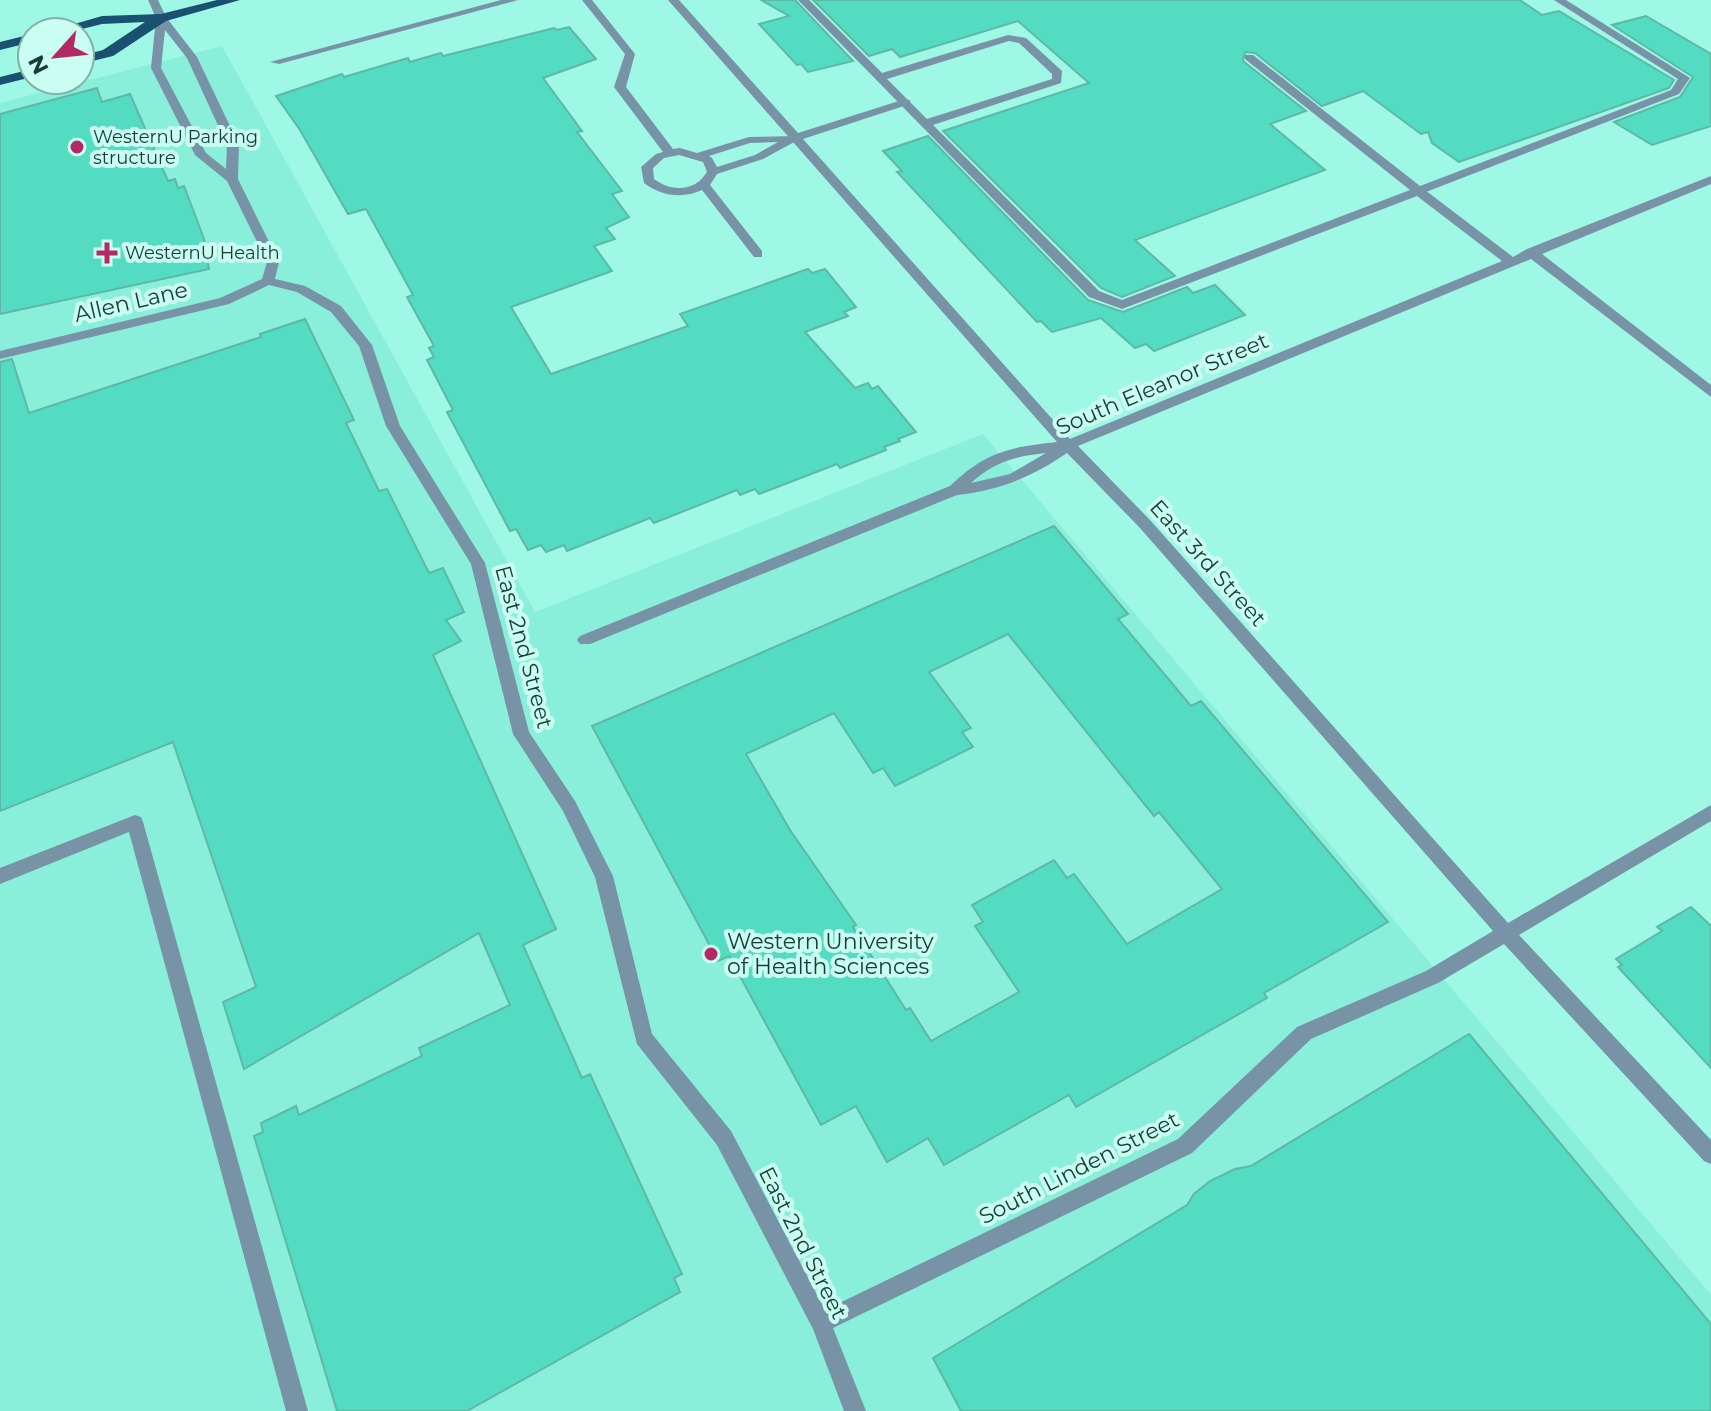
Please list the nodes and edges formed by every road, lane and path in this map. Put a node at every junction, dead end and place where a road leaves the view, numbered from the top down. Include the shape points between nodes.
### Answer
1 (153, 0) edge
2 (233, 0) edge
3 (513, 0) edge
4 (587, 0) edge
5 (673, 0) edge
6 (803, 0) edge
7 (1559, 0) edge
8 (161, 18) junction
9 (96, 22) edge
10 (96, 56) edge
11 (1249, 57) dead end
12 (275, 62) dead end
13 (882, 77) junction
14 (906, 102) junction
15 (927, 123) junction
16 (794, 138) junction
17 (670, 153) junction
18 (701, 155) junction
19 (713, 172) junction
20 (232, 179) junction
21 (1711, 180) edge
22 (704, 185) junction
23 (1421, 193) junction
24 (1531, 252) junction
25 (758, 254) dead end
26 (1510, 261) junction
27 (268, 281) junction
28 (0, 355) edge
29 (1711, 392) edge
30 (1068, 445) junction
31 (955, 490) junction
32 (585, 640) dead end
33 (1711, 812) edge
34 (0, 876) edge
35 (1505, 932) junction
36 (1711, 1154) edge
37 (821, 1323) junction
38 (297, 1411) edge
39 (855, 1411) edge

1 - 8 street
2 - 8 main road
3 - 12 street
4 - 17 street via 630,54 620,87
5 - 16 street, East 3rd Street
6 - 13 street
7 - 23 street via 1684,78 1675,92
8 - 9 main road
8 - 10 main road
8 - 20 street via 192,57 233,145
8 - 20 street via 156,68 201,155
11 - 23 street
13 - 14 street
13 - 15 street via 1008,38 1022,40 1058,73 1057,81
14 - 15 street
14 - 16 street
15 - 23 street via 1094,294 1122,305
16 - 18 street via 749,140
16 - 19 street
16 - 30 street, East 3rd Street
17 - 18 street
17 - 22 street via 647,167 648,180 673,192
18 - 19 street
19 - 22 street
20 - 27 street via 273,262
21 - 24 street, South Eleanor Street
22 - 25 street
23 - 26 street
24 - 26 street, South Eleanor Street
24 - 29 street
26 - 30 street, South Eleanor Street
27 - 28 street, Allen Lane via 224,301
27 - 37 street, East 2nd Street via 301,289 336,309 365,345 393,426 478,563 521,734 569,806 604,876 644,1038 724,1138
30 - 31 street, South Eleanor Street via 1027,474 996,487
30 - 31 street via 1009,453 980,464
30 - 35 street, East 3rd Street via 1145,524
31 - 32 street, South Eleanor Street
33 - 35 street, South Linden Street
34 - 38 street via 135,822
35 - 36 street, East 3rd Street
35 - 37 street, South Linden Street via 1432,977 1304,1033 1185,1146
37 - 39 street, East 2nd Street

